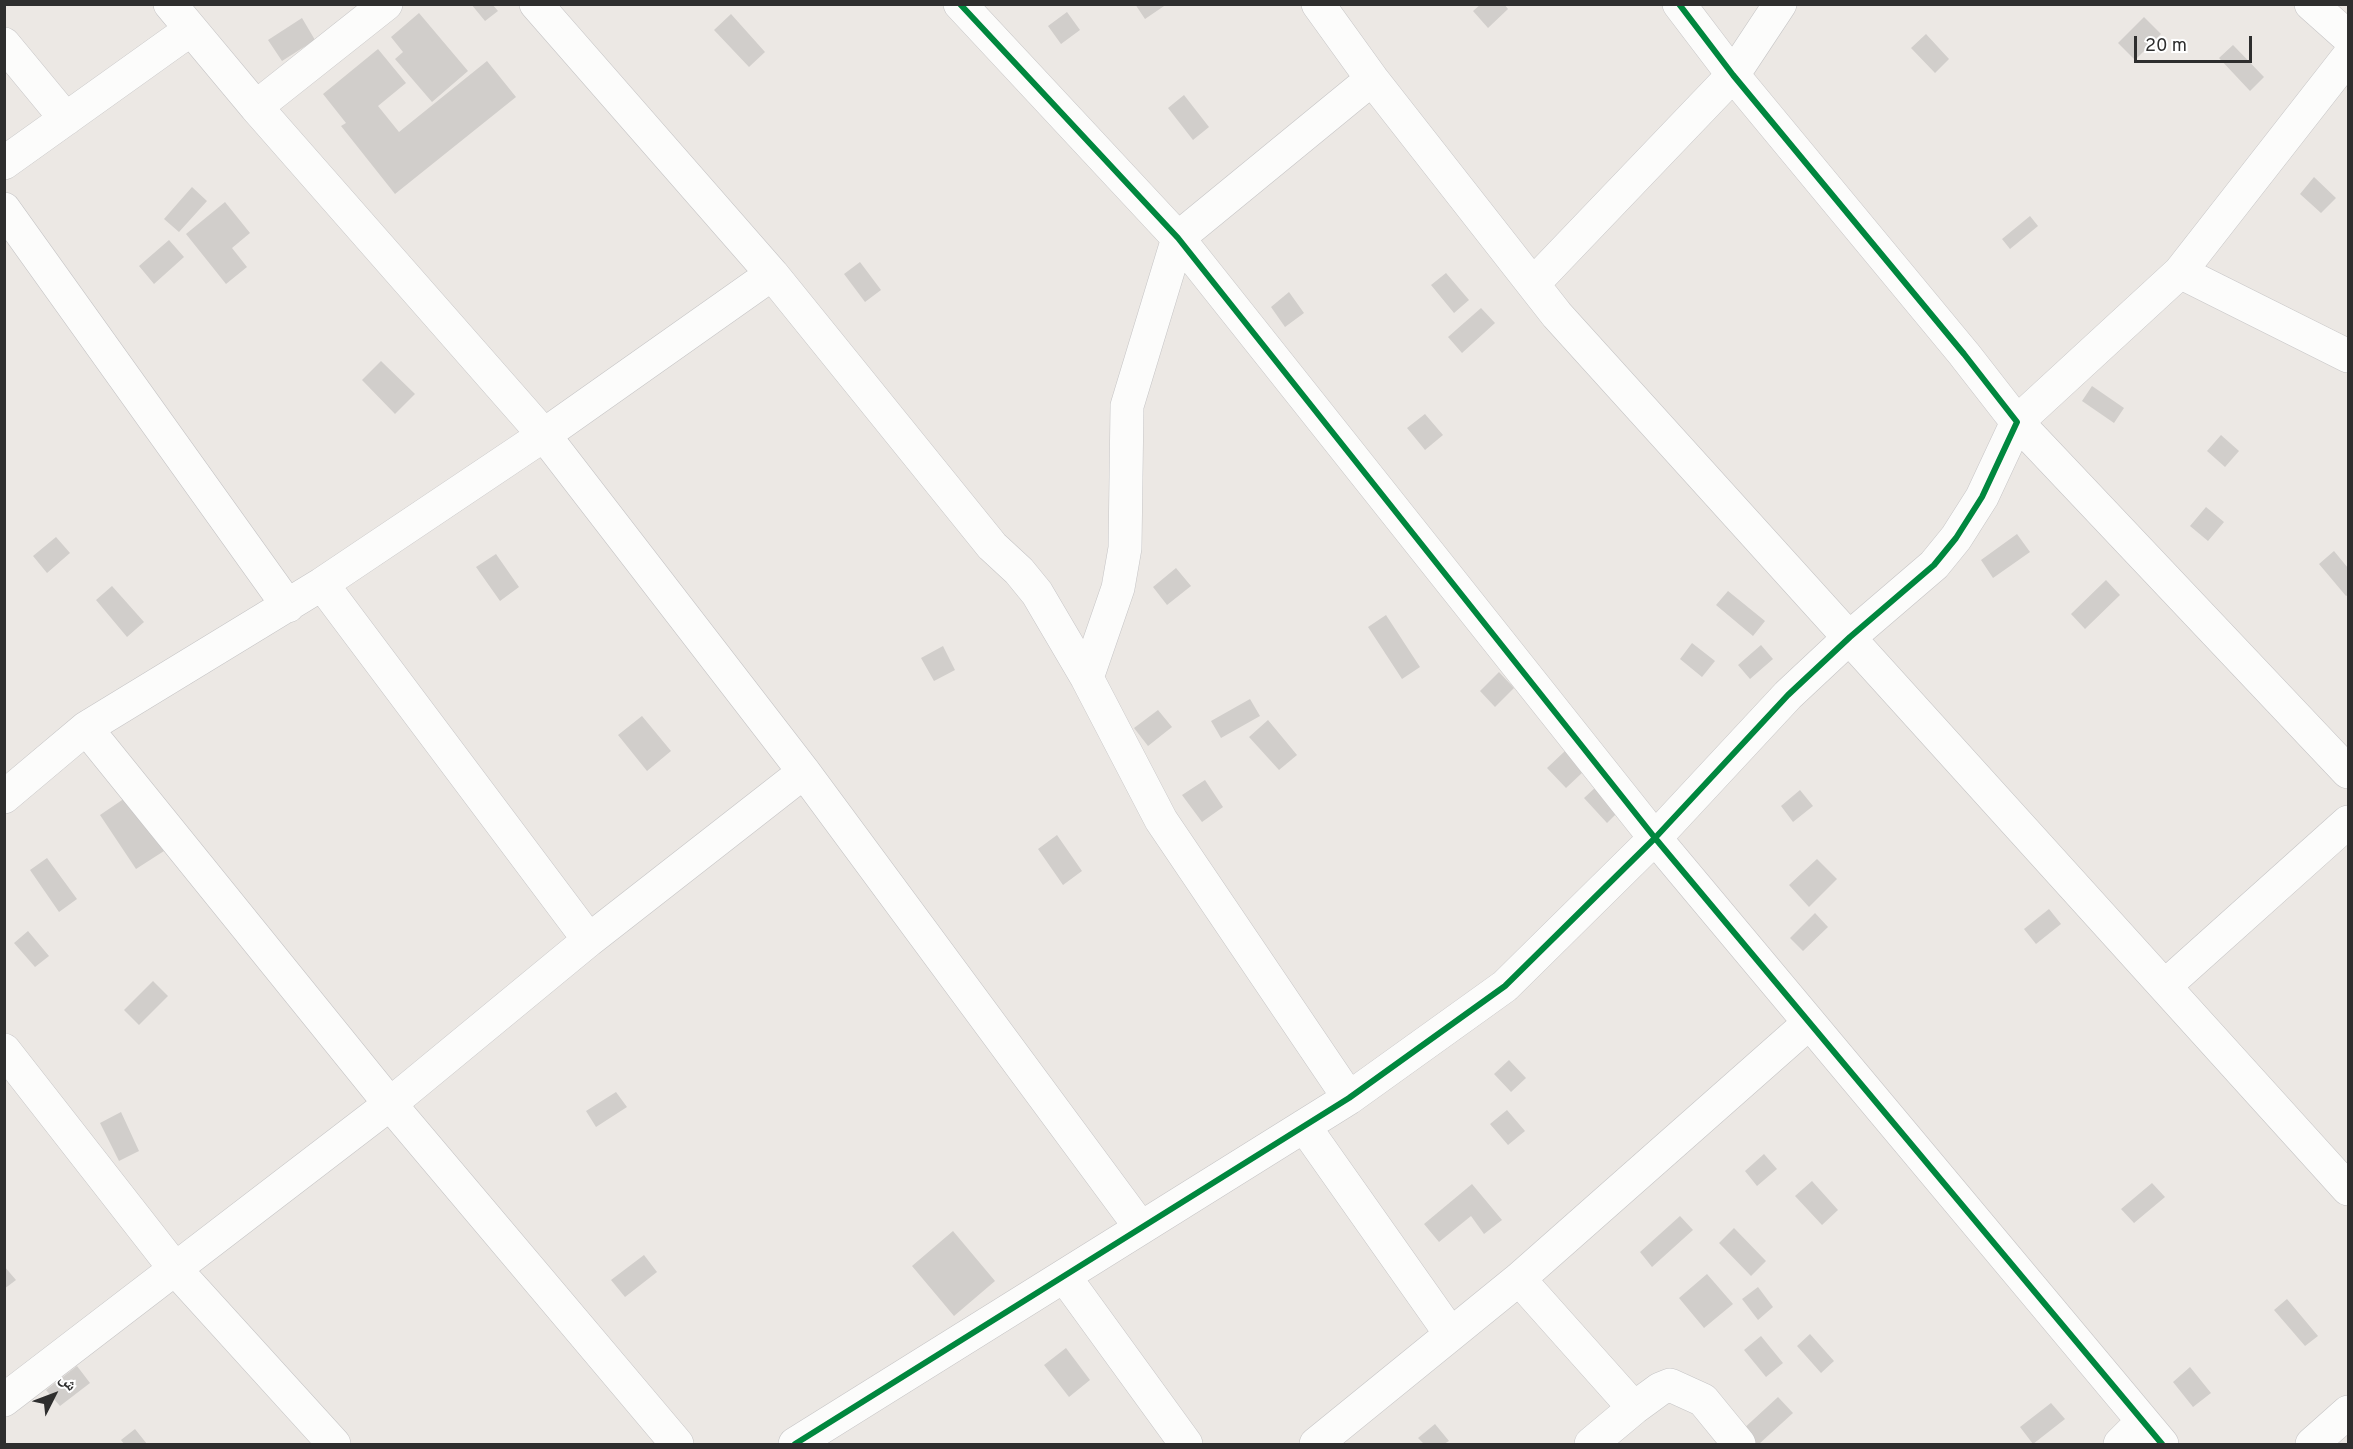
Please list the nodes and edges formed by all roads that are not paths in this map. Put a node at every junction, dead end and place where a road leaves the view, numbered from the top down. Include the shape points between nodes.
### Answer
1 (170, 4) edge
2 (386, 4) edge
3 (536, 4) edge
4 (960, 4) edge
5 (1318, 4) edge
6 (1679, 4) edge
7 (1780, 4) edge
8 (2311, 4) edge
9 (190, 30) junction
10 (2349, 37) edge
11 (4, 44) edge
12 (2349, 57) edge
13 (1733, 75) junction
14 (1372, 79) junction
15 (256, 107) junction
16 (66, 119) junction
17 (4, 163) edge
18 (4, 209) edge
19 (1178, 238) junction
20 (2180, 272) junction
21 (772, 274) junction
22 (1533, 284) junction
23 (2349, 356) edge
24 (2017, 422) junction
25 (544, 435) junction
26 (322, 584) junction
27 (288, 606) junction
28 (1850, 637) junction
29 (1087, 678) junction
30 (86, 728) junction
31 (804, 772) junction
32 (2349, 772) edge
33 (4, 796) edge
34 (2349, 822) edge
35 (1655, 838) junction
36 (589, 940) junction
37 (2165, 986) junction
38 (1809, 1023) junction
39 (4, 1050) edge
40 (1348, 1098) junction
41 (390, 1104) junction
42 (1304, 1126) junction
43 (2349, 1189) edge
44 (1141, 1228) junction
45 (176, 1270) junction
46 (1064, 1276) junction
47 (1519, 1279) junction
48 (1450, 1333) junction
49 (4, 1400) edge
50 (1634, 1408) junction
51 (2349, 1413) edge
52 (2142, 1437) edge
53 (816, 1439) edge
54 (334, 1444) edge
55 (677, 1444) edge
56 (1186, 1444) edge
57 (1316, 1444) edge
58 (1590, 1444) edge
59 (1739, 1444) edge
60 (2312, 1444) edge

1 - 9 street
2 - 15 street
3 - 21 street
4 - 19 street
5 - 14 street
6 - 13 street
7 - 13 street
8 - 10 street
9 - 15 street
9 - 16 street
11 - 16 street
12 - 20 street
13 - 22 street
13 - 24 street
14 - 19 street
14 - 22 street
15 - 25 street
16 - 17 street
18 - 27 street
19 - 29 street via 1127,406 1125,548 1118,588
19 - 35 street
20 - 23 street
20 - 24 street
21 - 25 street
21 - 29 street via 992,546 1037,593
22 - 28 street
24 - 28 street via 1982,497 1956,538 1934,564
24 - 32 street
25 - 26 street
25 - 31 street
26 - 27 street
26 - 36 street
27 - 30 street
28 - 35 street via 1788,696
28 - 37 street
29 - 40 street via 1161,820
30 - 33 street
30 - 41 street
31 - 36 street
31 - 44 street
34 - 37 street
35 - 38 street
35 - 40 street via 1505,986
36 - 41 street
37 - 43 street
38 - 47 street
38 - 52 street
39 - 45 street
40 - 42 street
41 - 45 street
41 - 55 street
42 - 44 street
42 - 48 street
44 - 46 street
45 - 49 street
45 - 54 street
46 - 53 street
46 - 56 street
47 - 48 street
47 - 50 street
48 - 57 street
50 - 58 street
50 - 59 street via 1670,1385 1702,1400
51 - 60 street

